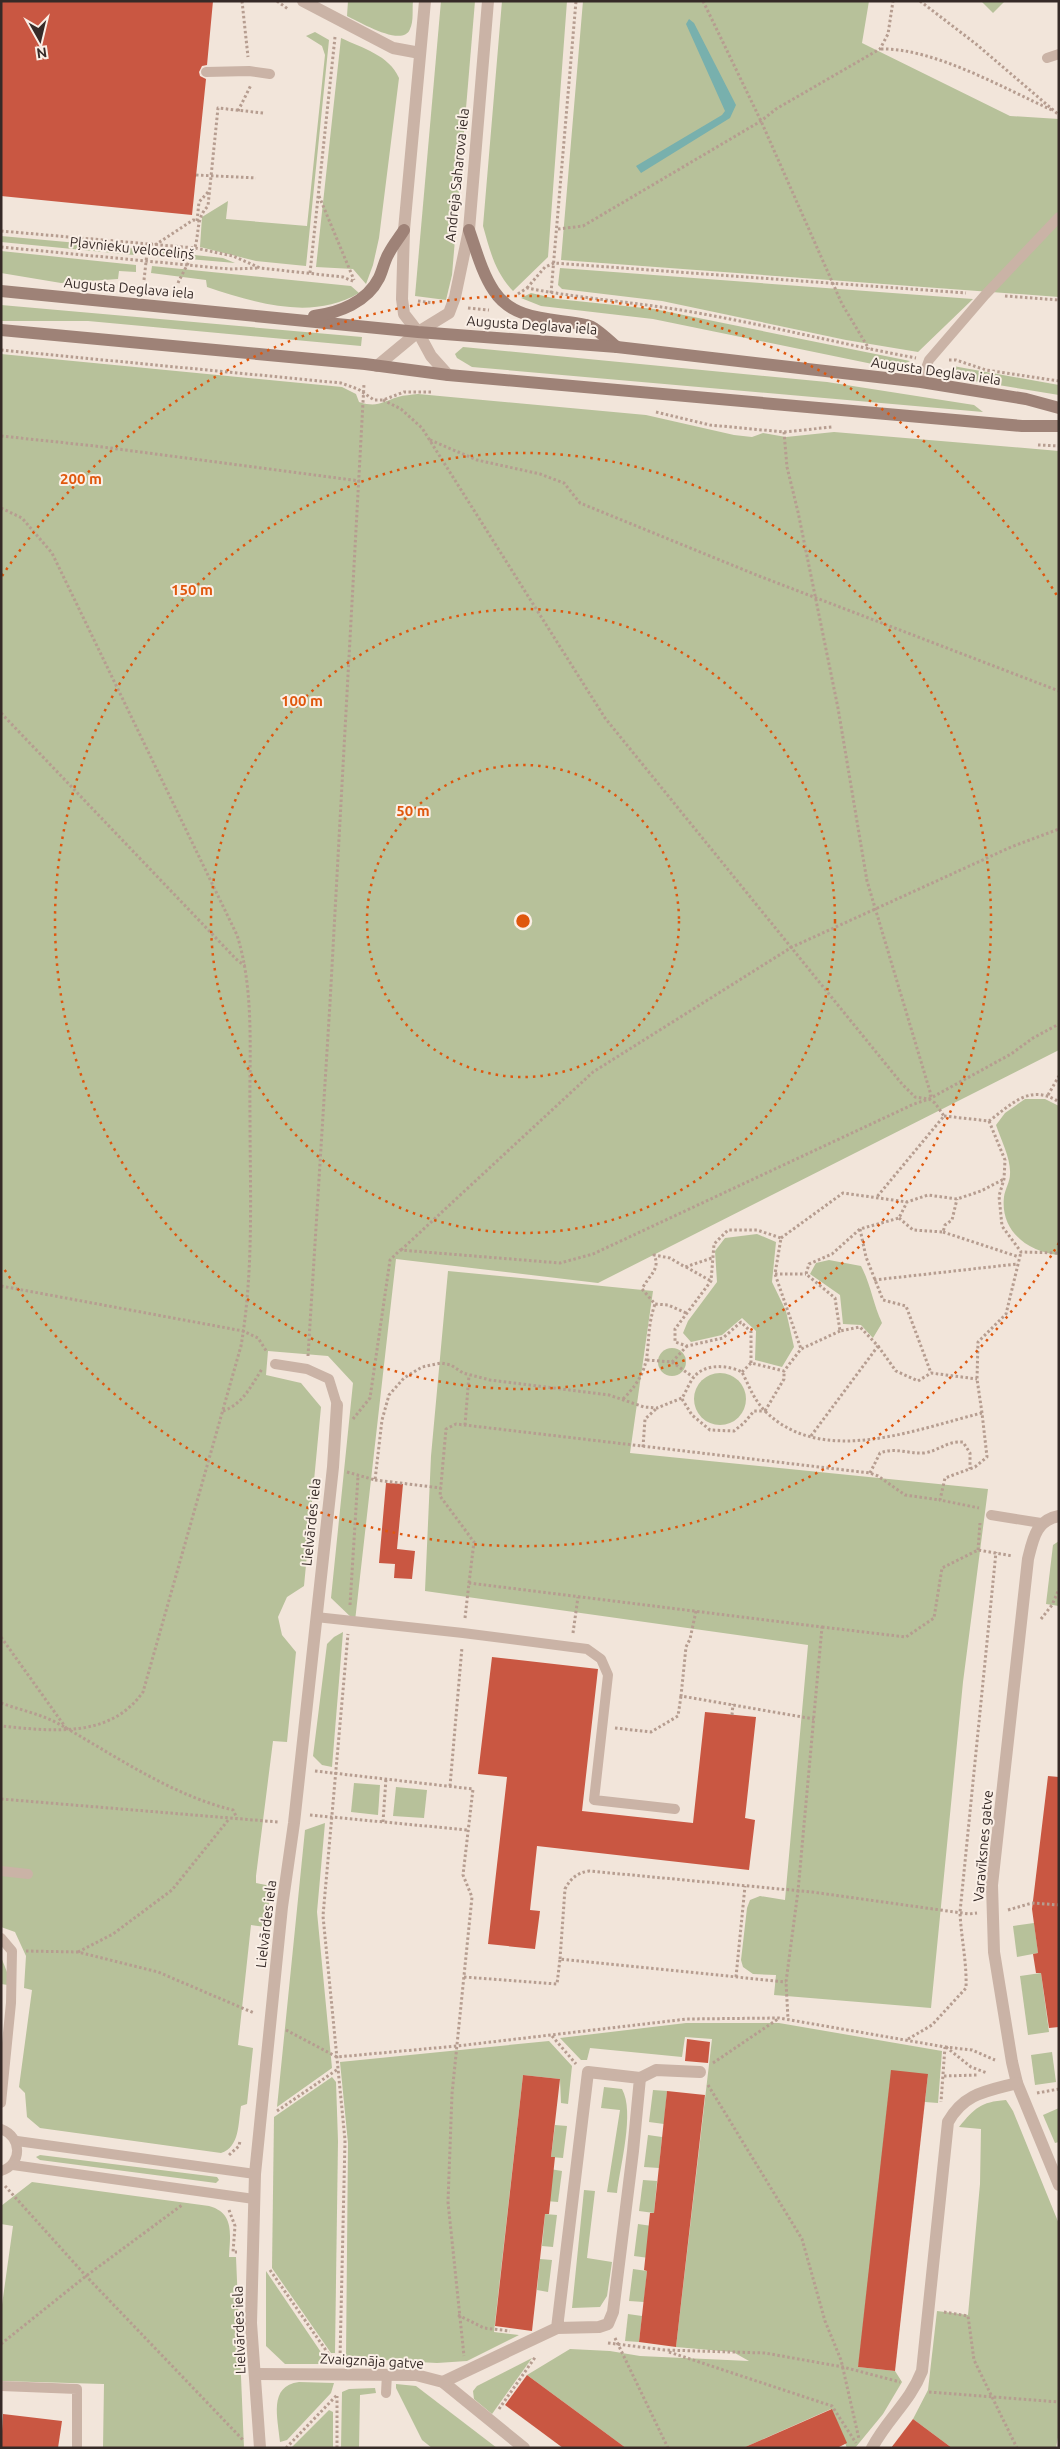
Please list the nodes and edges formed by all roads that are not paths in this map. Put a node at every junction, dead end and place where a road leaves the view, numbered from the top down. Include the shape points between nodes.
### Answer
1 (303, 1) edge
2 (425, 1) edge
3 (488, 1) edge
4 (420, 52) junction
5 (1059, 54) edge
6 (1046, 58) dead end
7 (206, 72) dead end
8 (270, 74) dead end
9 (1059, 217) edge
10 (404, 230) junction
11 (469, 230) junction
12 (1, 291) edge
13 (293, 318) junction
14 (1, 330) edge
15 (418, 332) junction
16 (617, 347) junction
17 (377, 366) junction
18 (448, 375) junction
19 (920, 382) junction
20 (1059, 408) edge
21 (1059, 426) edge
22 (275, 1364) road end
23 (337, 1405) joint
24 (991, 1514) dead end
25 (1059, 1516) edge
26 (1041, 1523) junction
27 (316, 1617) junction
28 (675, 1809) dead end
29 (1, 1871) edge
30 (28, 1874) dead end
31 (1, 1938) edge
32 (700, 2072) road end
33 (640, 2078) junction
34 (1017, 2083) junction
35 (1, 2103) edge
36 (1, 2129) edge
37 (16, 2141) junction
38 (13, 2165) junction
39 (1, 2171) edge
40 (255, 2174) junction
41 (1059, 2185) edge
42 (254, 2199) junction
43 (557, 2328) junction
44 (255, 2374) junction
45 (387, 2374) junction
46 (444, 2382) junction
47 (1, 2386) edge
48 (386, 2393) dead end
49 (76, 2448) edge
50 (260, 2448) edge
51 (524, 2448) edge
52 (872, 2448) edge

1 - 4 street via 393,48
2 - 4 street
3 - 11 street, Andreja Saharova iela
4 - 10 street
5 - 6 lane
7 - 8 lane
9 - 19 lane via 929,360
10 - 13 main road via 368,294 330,314
10 - 15 street via 404,314
11 - 15 street, Andreja Saharova iela via 449,313
11 - 16 main road via 488,281 504,302 528,315 553,322 588,325
12 - 13 main road, Augusta Deglava iela
13 - 15 main road, Augusta Deglava iela
14 - 17 main road
15 - 16 main road, Augusta Deglava iela
15 - 17 street, Andreja Saharova iela
15 - 18 street via 431,356
16 - 19 main road, Augusta Deglava iela
17 - 18 main road
18 - 21 main road via 1022,426
19 - 20 main road, Augusta Deglava iela via 1026,399
22 - 23 lane via 307,1369 329,1379
23 - 27 street, Lielvārdes iela
24 - 26 lane
25 - 26 street
26 - 34 street, Varavīksnes gatve via 1028,1559 992,1885 994,1952
27 - 28 lane via 587,1649 601,1658 608,1675 594,1800
27 - 40 street, Lielvārdes iela
29 - 30 lane
31 - 35 lane via 12,1951 11,2003
32 - 33 street via 656,2070
33 - 43 street via 613,2312 608,2324 599,2327
33 - 43 street via 588,2072
34 - 41 street, Varavīksnes gatve
34 - 52 street via 969,2098 956,2108 948,2122 922,2371
36 - 37 lane via 9,2132
37 - 38 lane via 18,2154
37 - 40 lane
38 - 39 lane
38 - 42 lane
40 - 42 street, Lielvārdes iela
42 - 44 street, Lielvārdes iela via 251,2323
43 - 46 street
44 - 45 street, Zvaigznāja gatve
44 - 50 street, Lielvārdes iela
45 - 46 street, Zvaigznāja gatve via 416,2375
45 - 48 lane
46 - 51 street, Zvaigznāja gatve
47 - 49 lane via 77,2389

